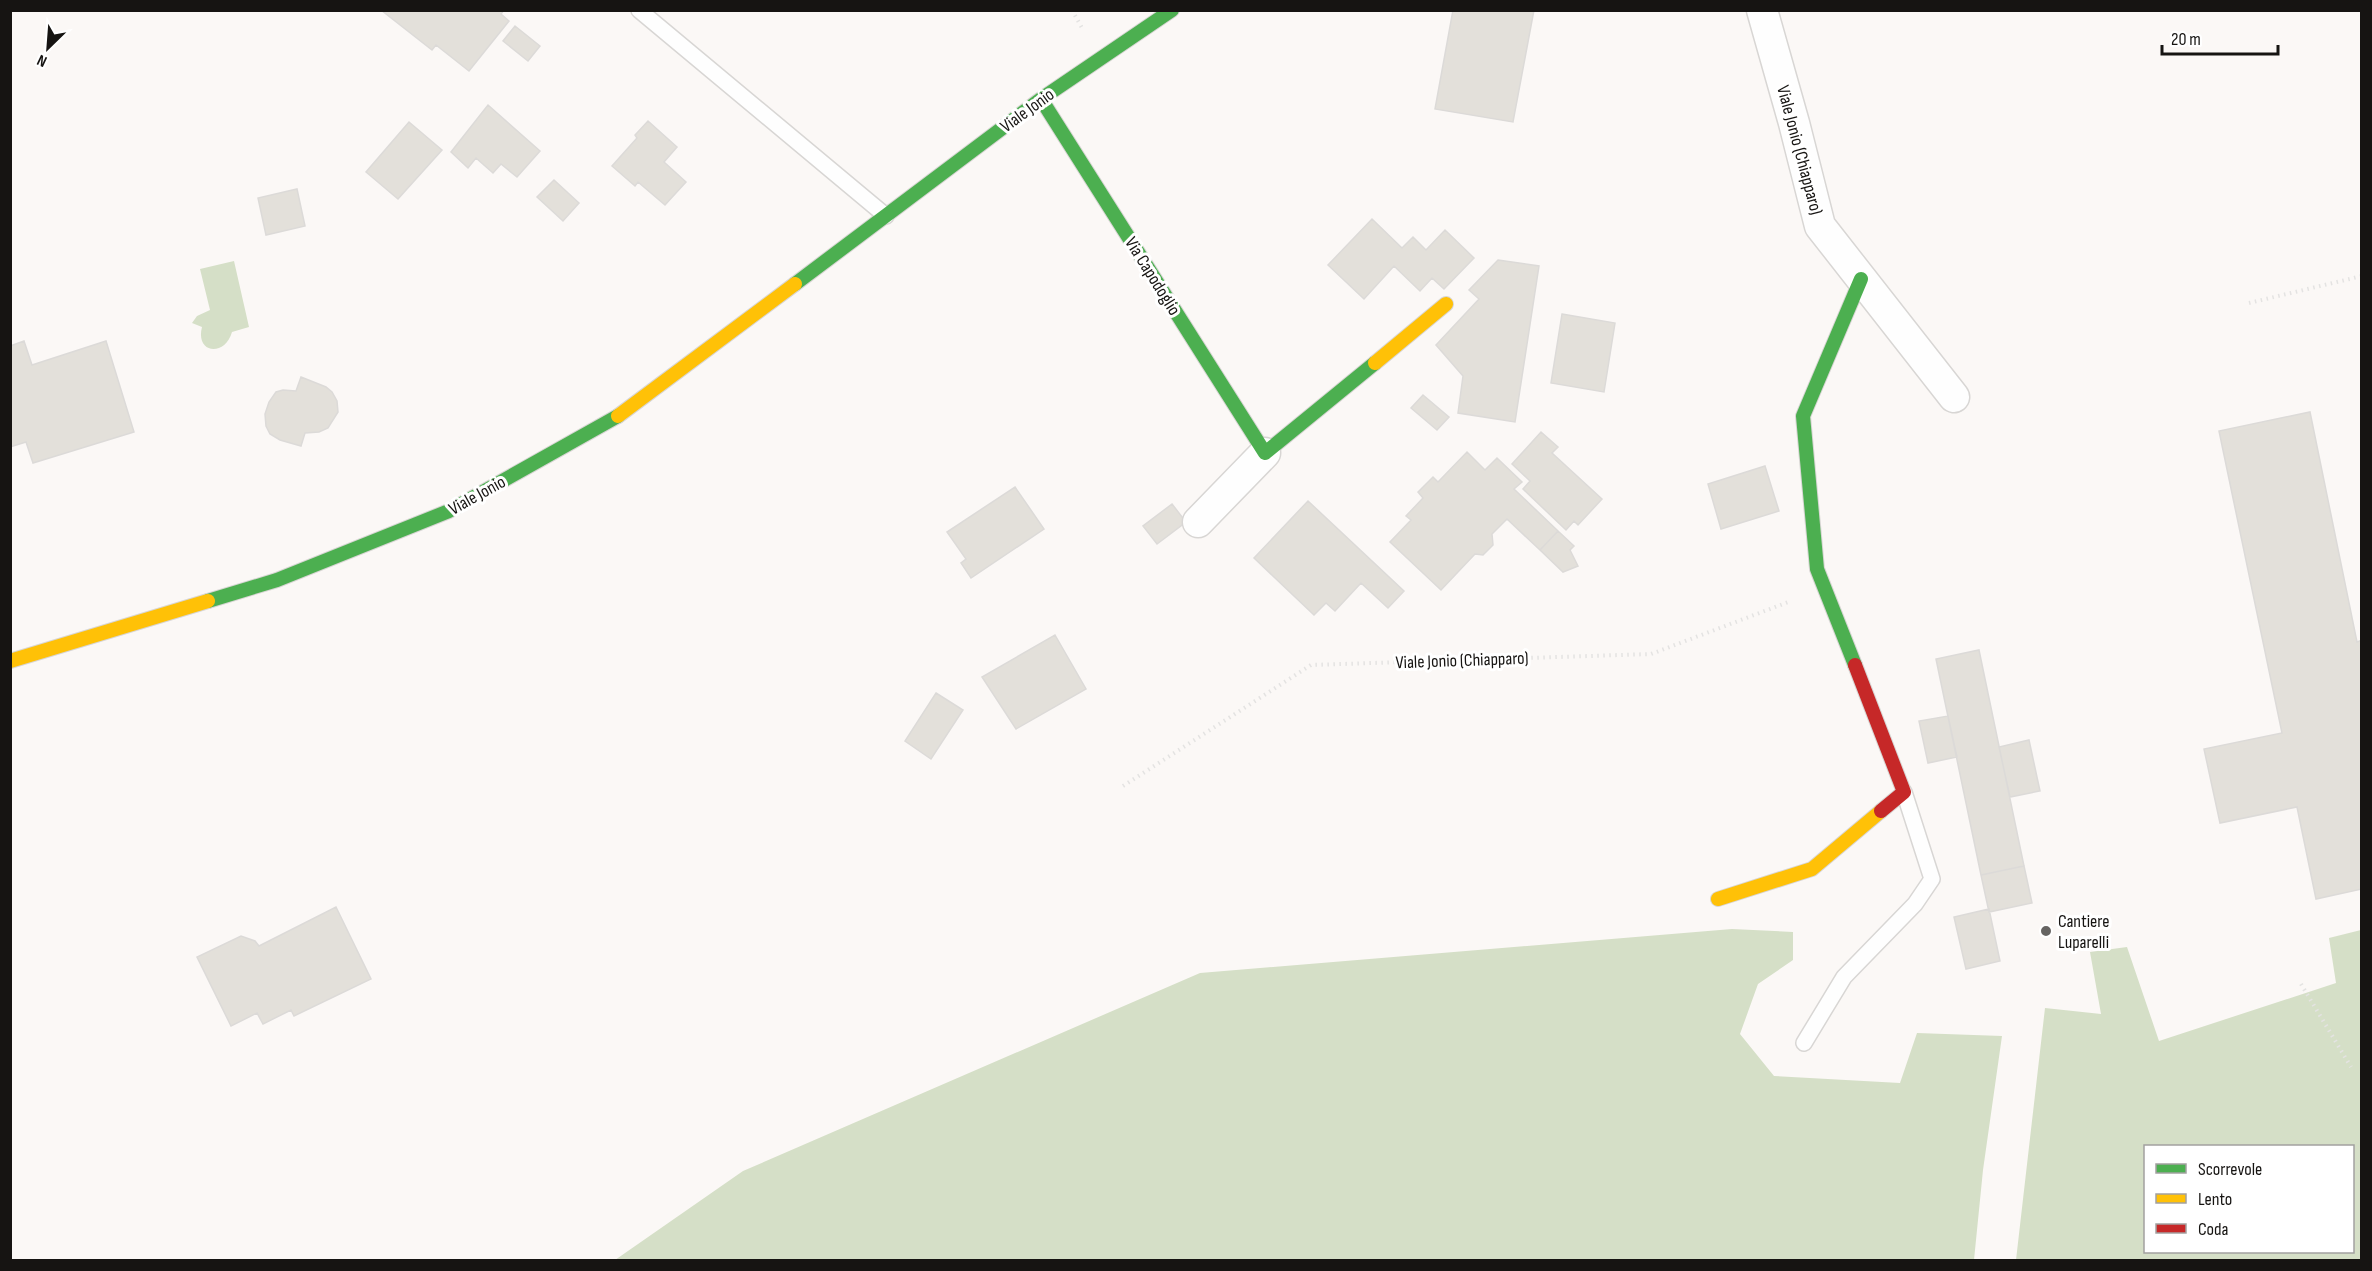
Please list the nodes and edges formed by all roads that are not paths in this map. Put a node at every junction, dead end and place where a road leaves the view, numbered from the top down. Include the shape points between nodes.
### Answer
1 (639, 10) edge
2 (1172, 10) edge
3 (1762, 10) edge
4 (1041, 99) junction
5 (886, 216) junction
6 (1861, 279) junction
7 (1446, 304) dead end
8 (1954, 397) dead end
9 (1265, 453) junction
10 (1198, 522) dead end
11 (10, 662) edge
12 (1904, 792) junction
13 (1718, 899) dead end
14 (1804, 1043) dead end

1 - 5 lane
2 - 4 street, Viale Jonio
3 - 6 street, Viale Jonio (Chiapparo) via 1820,226
4 - 5 street, Viale Jonio
4 - 9 street, Via Capodoglio
5 - 11 street, Viale Jonio via 626,411 449,511 277,580
6 - 8 street, Viale Jonio (Chiapparo)
6 - 12 street via 1803,416 1817,569
7 - 9 street
9 - 10 street
12 - 13 street via 1812,869
12 - 14 lane via 1932,879 1915,904 1844,977

